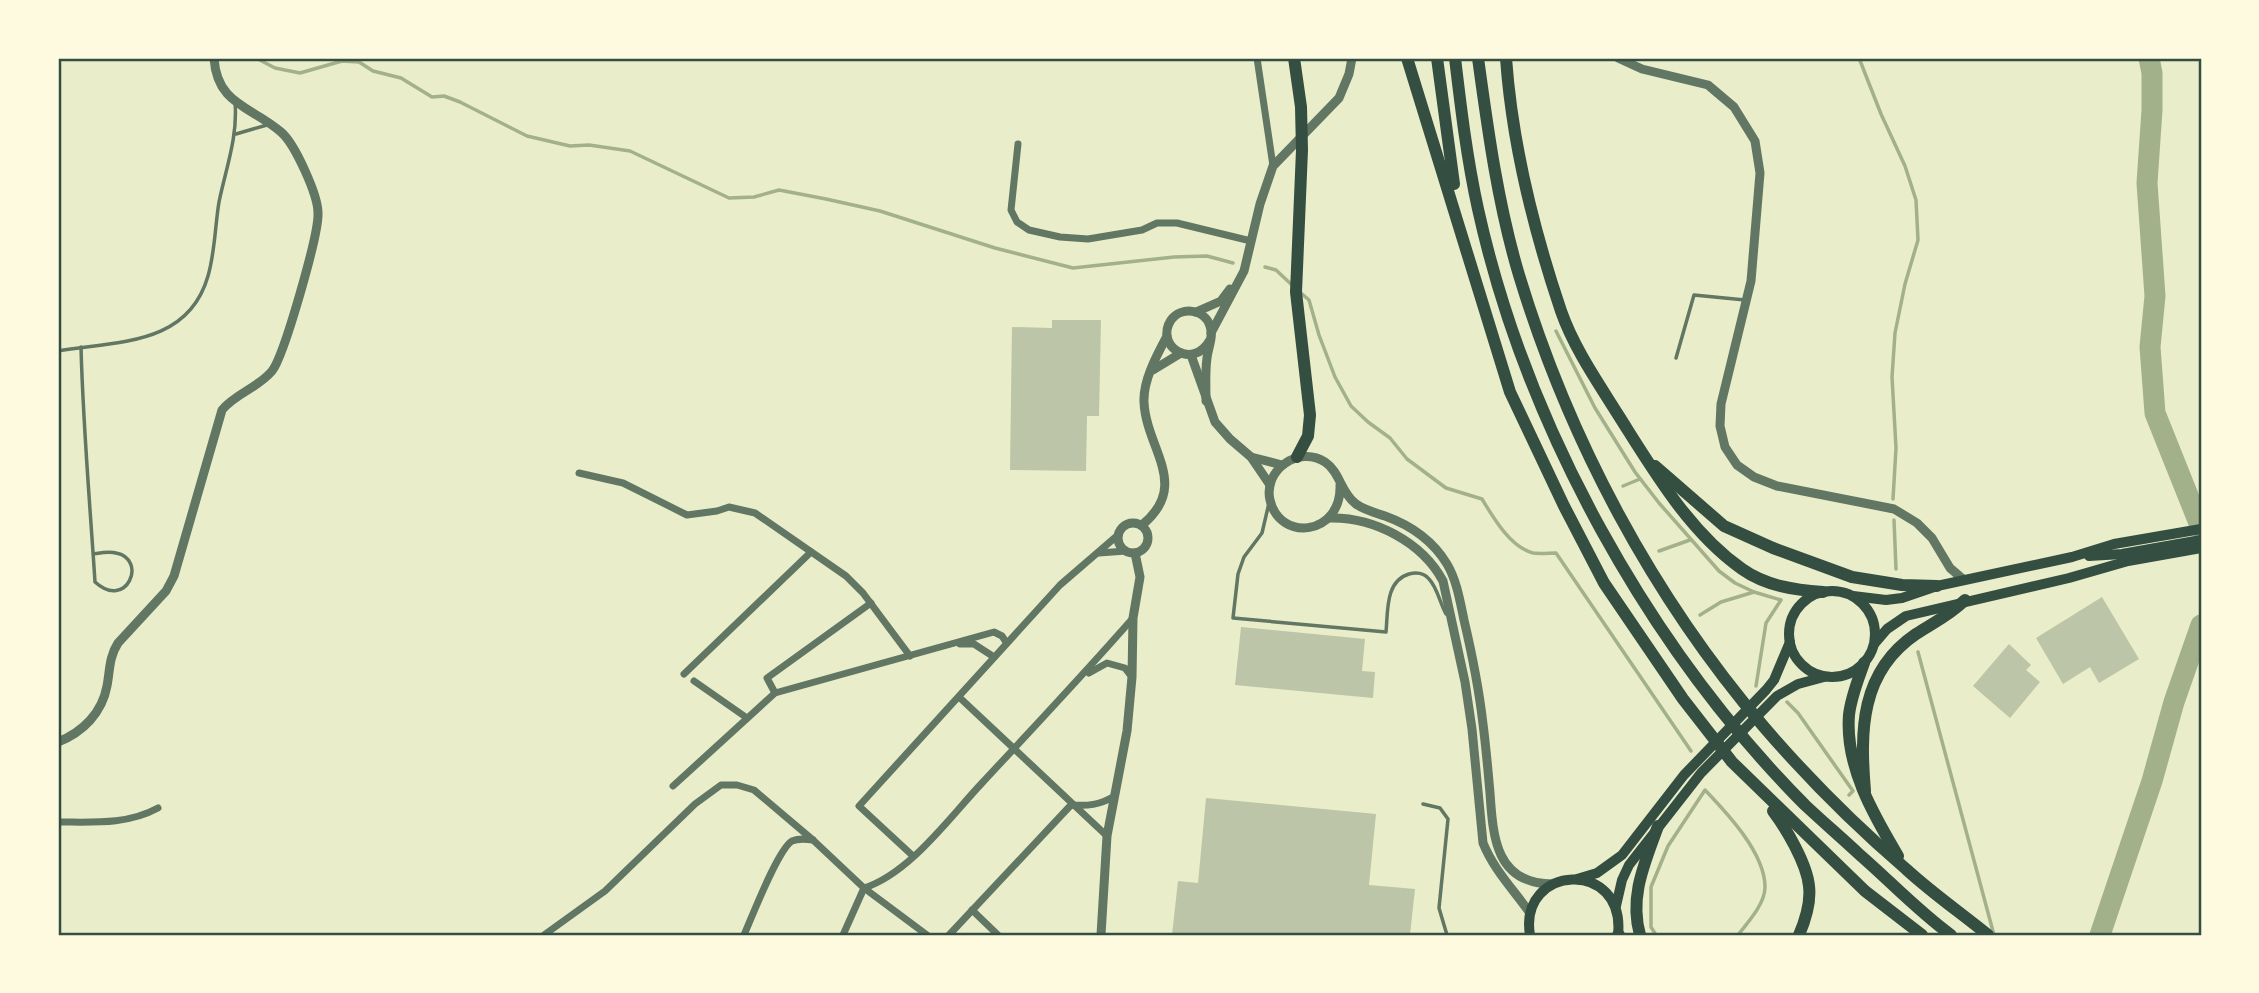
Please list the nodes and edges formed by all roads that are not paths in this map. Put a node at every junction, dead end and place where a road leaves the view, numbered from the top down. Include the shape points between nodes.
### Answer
1 (214, 58) edge
2 (1257, 58) edge
3 (1294, 58) edge
4 (1352, 58) edge
5 (1407, 58) edge
6 (1437, 58) edge
7 (1455, 58) edge
8 (1478, 58) edge
9 (1506, 58) edge
10 (1618, 58) edge
11 (234, 102) junction
12 (270, 125) junction
13 (236, 134) junction
14 (1018, 144) dead end
15 (1273, 166) junction
16 (1251, 241) junction
17 (1468, 256) junction
18 (1244, 271) junction
19 (1747, 300) junction
20 (1196, 312) junction
21 (1167, 336) junction
22 (1211, 336) junction
23 (81, 348) junction
24 (58, 351) edge
25 (1186, 354) junction
26 (1676, 358) dead end
27 (1153, 369) junction
28 (1206, 401) junction
29 (1251, 457) junction
30 (1297, 457) junction
31 (1644, 457) junction
32 (1282, 465) junction
33 (579, 473) dead end
34 (1270, 485) junction
35 (1340, 485) junction
36 (1269, 499) junction
37 (1330, 518) junction
38 (1142, 525) junction
39 (2201, 529) edge
40 (1118, 535) junction
41 (2201, 541) edge
42 (811, 552) junction
43 (1131, 552) junction
44 (2198, 553) edge
45 (93, 554) junction
46 (1098, 554) junction
47 (2072, 557) junction
48 (2125, 558) junction
49 (2069, 578) junction
50 (1964, 580) junction
51 (1937, 586) junction
52 (1823, 592) junction
53 (1853, 596) junction
54 (1965, 600) junction
55 (871, 603) junction
56 (1133, 618) junction
57 (1454, 628) junction
58 (1006, 642) junction
59 (1790, 642) junction
60 (954, 643) junction
61 (1875, 643) junction
62 (910, 656) junction
63 (994, 657) junction
64 (1864, 663) junction
65 (684, 674) dead end
66 (1132, 677) junction
67 (1824, 677) junction
68 (694, 681) dead end
69 (1077, 681) junction
70 (775, 693) junction
71 (959, 697) junction
72 (747, 718) junction
73 (58, 742) edge
74 (1015, 747) junction
75 (673, 786) dead end
76 (1756, 788) junction
77 (1865, 791) junction
78 (1113, 797) junction
79 (1423, 804) dead end
80 (1071, 805) junction
81 (158, 808) dead end
82 (58, 822) edge
83 (1658, 826) junction
84 (1107, 836) junction
85 (814, 840) junction
86 (913, 856) junction
87 (1906, 870) junction
88 (1577, 879) junction
89 (1553, 884) junction
90 (864, 888) junction
91 (1616, 906) junction
92 (972, 910) junction
93 (1530, 913) junction
94 (544, 935) edge
95 (744, 935) edge
96 (843, 935) edge
97 (927, 935) edge
98 (949, 935) edge
99 (998, 935) edge
100 (1101, 935) edge
101 (1447, 935) edge
102 (1530, 935) edge
103 (1619, 935) edge
104 (1640, 935) edge
105 (1799, 935) edge
106 (1922, 935) edge
107 (1951, 935) edge
108 (1988, 935) edge

1 - 11 street via 221,88
2 - 15 street
3 - 30 highway via 1302,150 1296,292 1310,415 1308,436
4 - 15 street via 1339,98
5 - 17 highway
6 - 17 highway
7 - 107 highway via 1479,211 1521,353 1549,425 1622,567 1704,688 1748,742 1806,806
8 - 87 highway via 1489,140 1519,274 1543,346 1606,489 1643,559 1722,676 1765,729
9 - 31 highway via 1523,169 1562,313 1579,351
10 - 19 street via 1642,69 1708,85 1746,124 1755,141 1760,173
11 - 12 street
11 - 13 lane
12 - 13 lane
12 - 73 street via 289,141 309,180 318,216 286,339 271,372 222,410 174,576 112,652 102,704 89,723
13 - 23 lane via 208,275 188,314 155,336
14 - 16 street via 1011,210 1017,222 1029,230 1088,239 1157,223 1177,223
15 - 16 street
16 - 18 street
17 - 76 highway via 1510,392 1604,583 1683,699
18 - 20 street via 1221,301
18 - 22 street
19 - 26 lane via 1694,295
19 - 50 street via 1721,404 1725,447 1737,464 1754,477 1788,488 1894,509 1917,523
20 - 21 street via 1175,316
20 - 22 street via 1207,320
21 - 25 street via 1170,344
21 - 27 street
22 - 25 street via 1202,351
22 - 28 street
23 - 24 lane
23 - 45 lane
25 - 27 street
25 - 28 street
27 - 38 street via 1144,400 1164,481 1162,504
28 - 29 street via 1215,422
29 - 32 street
29 - 34 street
30 - 32 street
30 - 35 street via 1325,462
31 - 51 highway via 1724,526 1773,548 1852,577
31 - 52 highway via 1685,513 1744,570 1787,588
32 - 34 street
33 - 42 street via 623,483 687,515 729,507 755,513
34 - 36 street
35 - 37 street via 1341,497
35 - 89 street via 1355,504 1403,523 1423,537 1447,564 1477,682 1494,839 1504,862 1518,876
36 - 37 street via 1278,516 1296,527 1320,525
36 - 57 lane via 1262,533 1238,574 1233,618 1386,632 1394,584 1417,573 1432,582
37 - 57 street via 1356,519 1416,549 1443,581
38 - 40 street via 1127,523
38 - 43 street via 1149,538 1145,548
39 - 47 main road via 2114,544
40 - 43 street via 1119,544
40 - 46 street
41 - 48 main road
42 - 55 street via 846,576
42 - 65 street
43 - 46 street
43 - 56 street via 1140,577
44 - 48 main road
44 - 49 main road
45 - 45 lane via 96,582 102,589 112,592 128,584 132,567 125,557 115,552
46 - 58 street via 1060,585
47 - 48 main road
47 - 50 main road
48 - 49 main road
49 - 54 main road
50 - 51 main road
51 - 53 main road via 1886,600
52 - 53 main road
52 - 59 main road via 1800,605 1789,629
53 - 61 main road via 1871,616
54 - 61 main road via 1906,616
54 - 77 highway via 1914,636 1879,674 1864,718
55 - 62 street
55 - 70 street via 767,678
56 - 66 street
56 - 69 street
57 - 93 street via 1472,729 1483,843 1501,877
58 - 60 street via 994,632
58 - 63 street
59 - 67 main road via 1801,665
59 - 88 main road via 1774,680 1684,775 1622,855 1597,873
60 - 62 street
60 - 63 street via 974,644
61 - 64 main road
62 - 70 street
63 - 71 street
64 - 67 main road via 1839,677
64 - 77 highway via 1849,716 1852,762
66 - 69 street via 1125,668 1107,663
66 - 78 street via 1127,731
67 - 83 main road via 1777,696 1712,760
68 - 72 street
69 - 74 street
70 - 72 street
71 - 74 street
71 - 86 street via 859,806
72 - 75 street
74 - 80 street
74 - 86 street
76 - 105 highway via 1790,835 1809,886
76 - 106 highway via 1865,891
77 - 87 highway
78 - 80 street via 1101,804
78 - 84 street
79 - 101 lane via 1440,808 1447,820 1439,908
80 - 84 street
80 - 92 street
81 - 82 street via 124,821
83 - 91 main road via 1629,865
83 - 104 highway via 1638,883 1635,903
84 - 100 street
85 - 90 street
85 - 94 street via 754,790 722,785 695,804 605,891
85 - 95 street via 790,842 780,855
86 - 90 street
87 - 108 highway
88 - 89 main road
88 - 91 main road via 1601,887
89 - 93 main road
90 - 96 street
90 - 97 street
91 - 103 main road
92 - 98 street
92 - 99 street
93 - 102 main road

